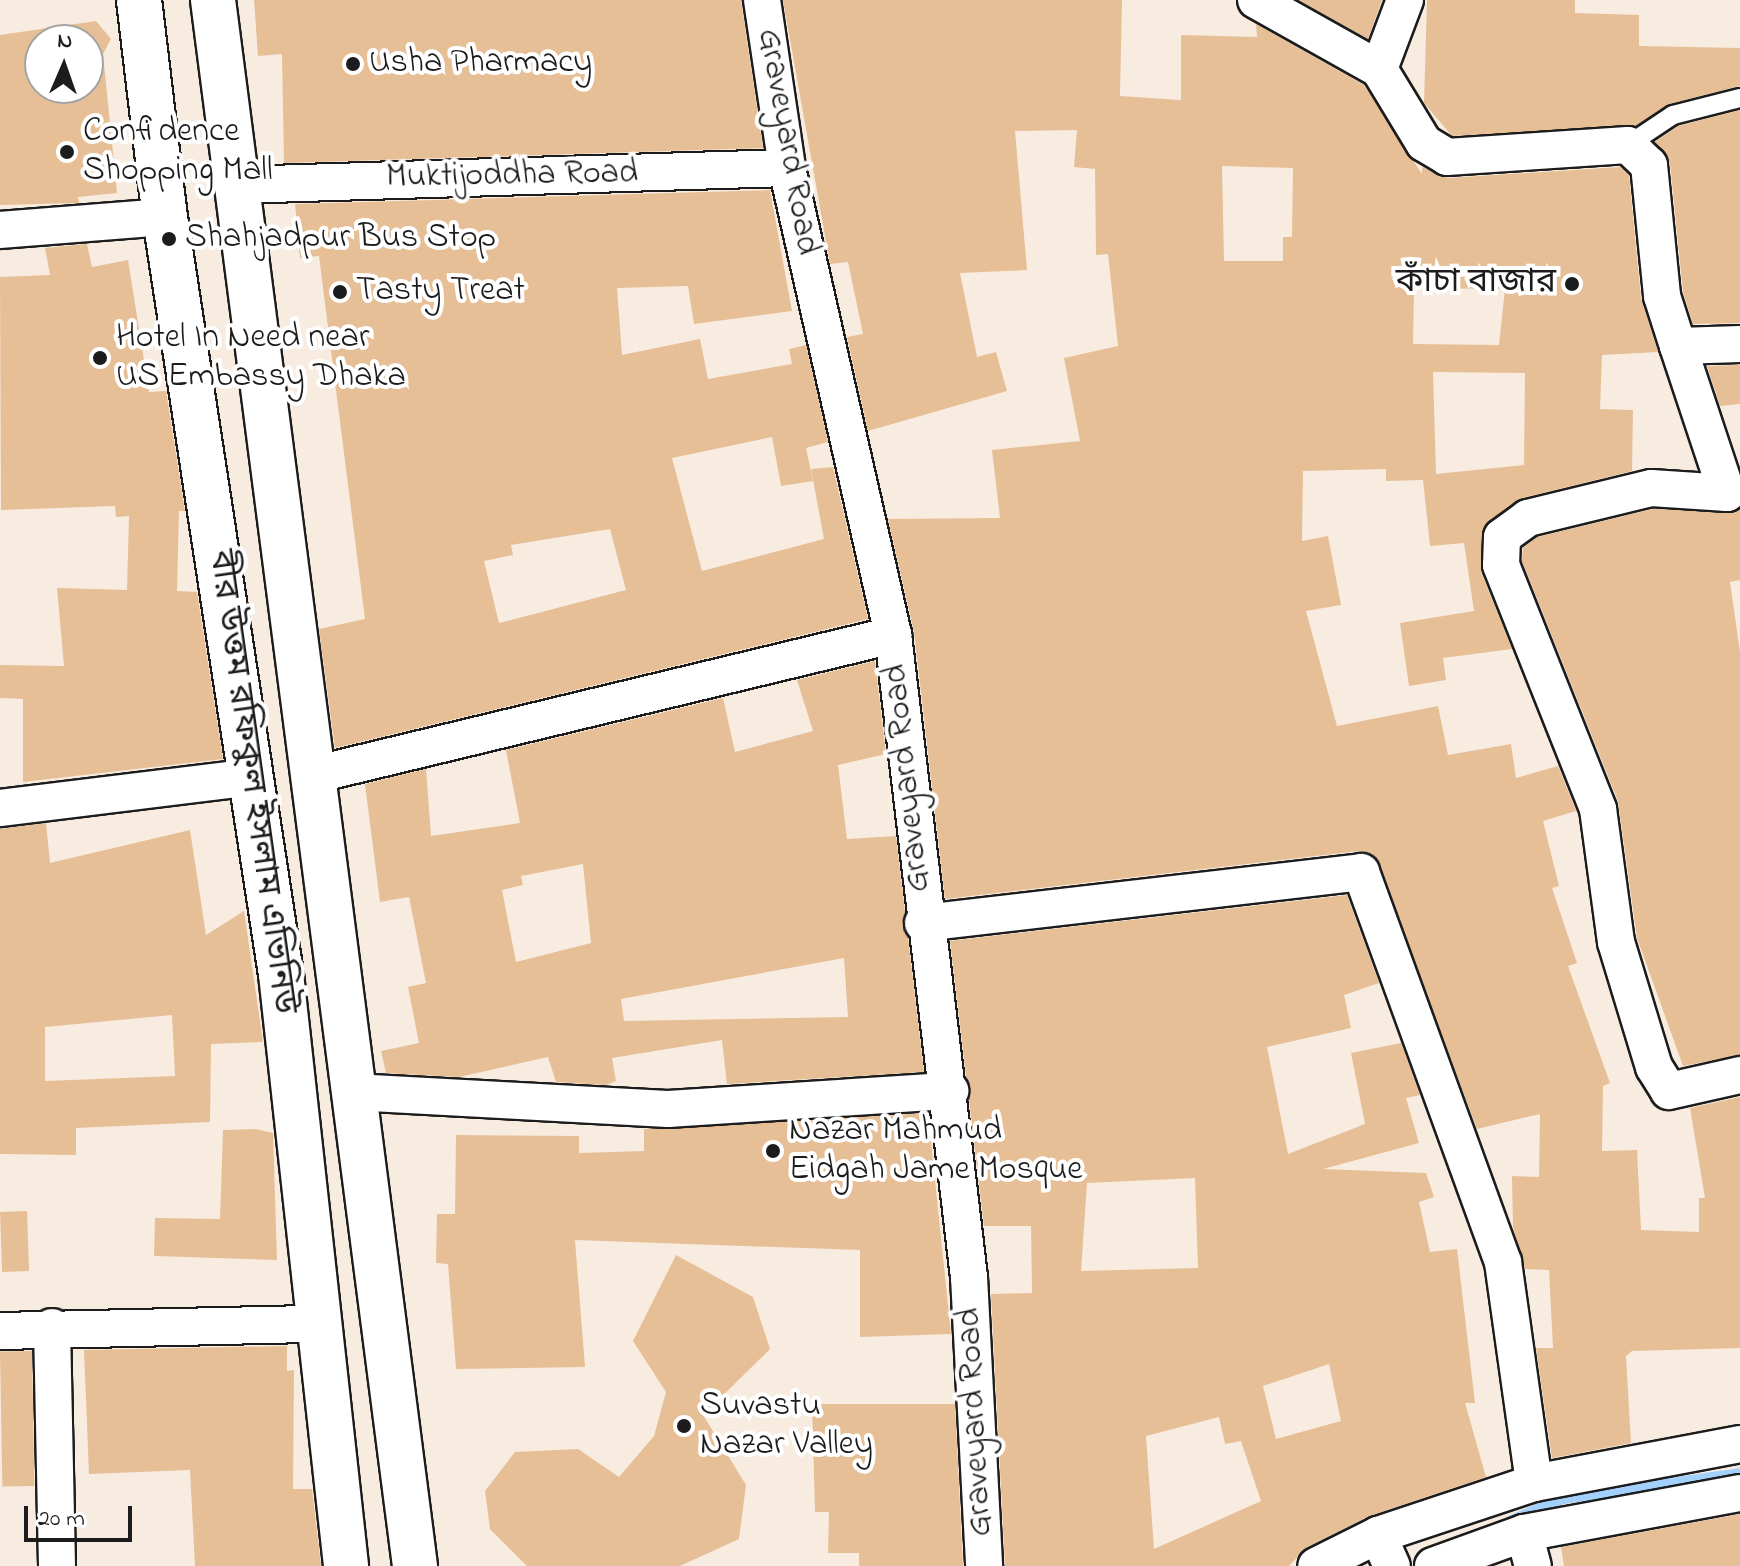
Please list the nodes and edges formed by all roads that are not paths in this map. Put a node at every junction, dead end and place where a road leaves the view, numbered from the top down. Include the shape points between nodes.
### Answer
1 (139, 0) edge
2 (213, 0) edge
3 (762, 0) edge
4 (1256, 0) edge
5 (1405, 0) edge
6 (1379, 69) junction
7 (1740, 98) edge
8 (1628, 145) junction
9 (787, 168) junction
10 (237, 185) junction
11 (165, 217) junction
12 (0, 230) edge
13 (1740, 344) edge
14 (1678, 346) junction
15 (893, 635) junction
16 (313, 775) junction
17 (252, 777) junction
18 (0, 808) edge
19 (923, 923) junction
20 (1740, 1075) edge
21 (950, 1091) junction
22 (353, 1092) junction
23 (318, 1324) junction
24 (52, 1327) junction
25 (0, 1331) edge
26 (1740, 1444) edge
27 (1534, 1483) junction
28 (1740, 1493) edge
29 (1528, 1549) edge
30 (1385, 1551) edge
31 (57, 1566) edge
32 (346, 1566) edge
33 (415, 1566) edge
34 (984, 1566) edge
35 (1316, 1566) edge
36 (1433, 1566) edge

1 - 11 main road, বীর উত্তম রফিকুল ইসলাম এভিনিউ
2 - 10 main road, বীর উত্তম রফিকুল ইসলাম এভিনিউ
3 - 9 street, Graveyard Road
4 - 6 street
5 - 6 street
6 - 8 street via 1424,143 1447,157
7 - 8 lane via 1673,115
8 - 14 street via 1649,165 1662,296
9 - 10 street, Muktijoddha Road
9 - 15 street, Graveyard Road
10 - 16 main road, বীর উত্তম রফিকুল ইসলাম এভিনিউ
11 - 12 street
11 - 17 main road, বীর উত্তম রফিকুল ইসলাম এভিনিউ
13 - 14 street
14 - 20 street via 1727,493 1651,488 1528,518 1502,537 1501,565 1598,809 1616,942 1654,1067 1669,1091
15 - 16 street
15 - 19 street, Graveyard Road
16 - 22 main road, বীর উত্তম রফিকুল ইসলাম এভিনিউ
17 - 18 street
17 - 23 main road, বীর উত্তম রফিকুল ইসলাম এভিনিউ
19 - 21 street, Graveyard Road
19 - 27 street via 1361,872 1503,1262
21 - 22 street via 668,1109
21 - 34 street, Graveyard Road
22 - 33 main road, বীর উত্তম রফিকুল ইসলাম এভিনিউ
23 - 24 street
23 - 32 main road, বীর উত্তম রফিকুল ইসলাম এভিনিউ
24 - 25 street
24 - 31 street
26 - 27 street
27 - 30 street
28 - 29 street
29 - 36 street
30 - 35 street

